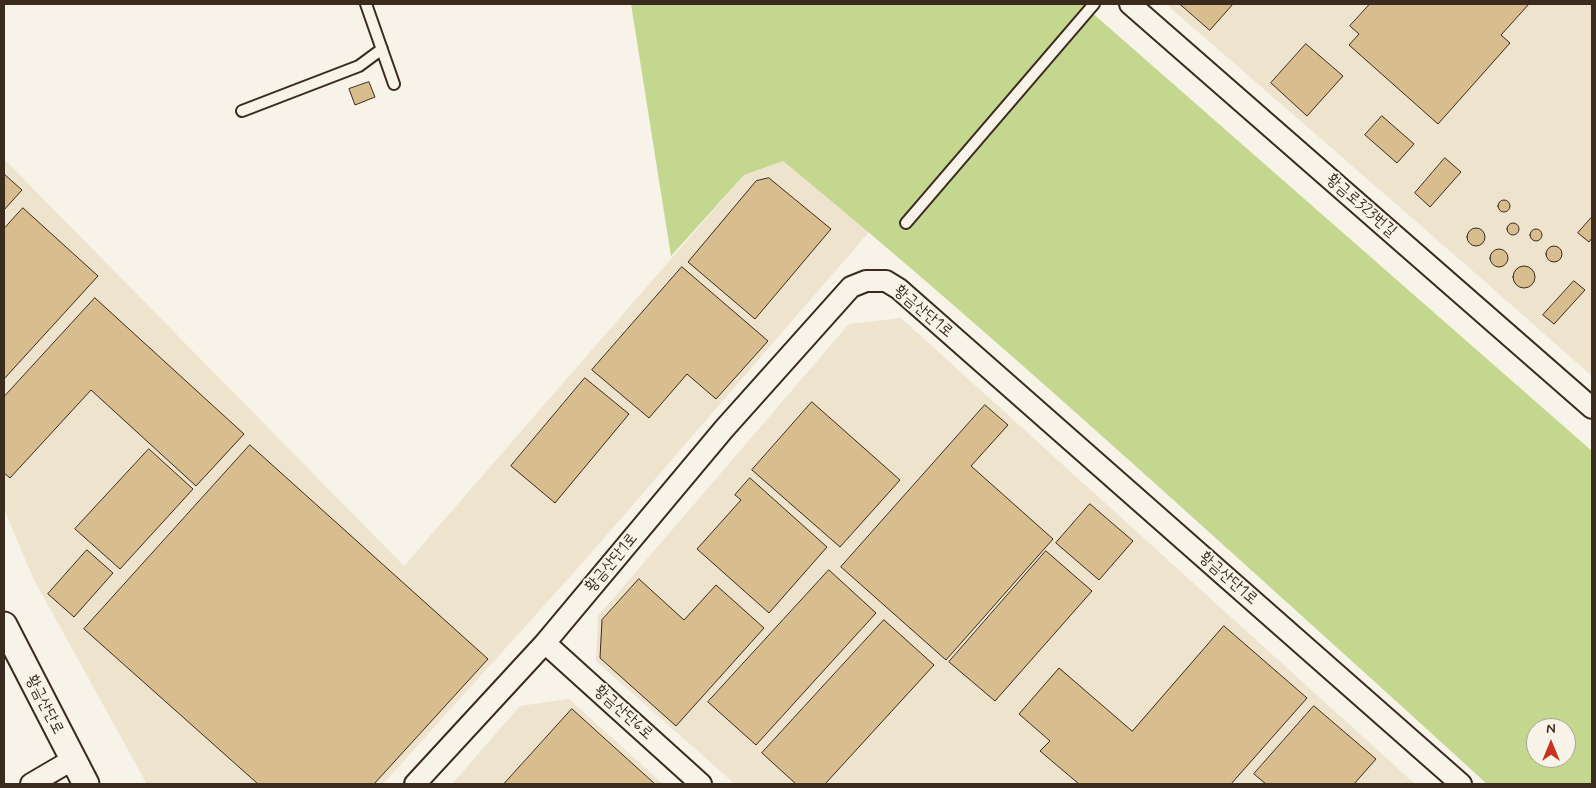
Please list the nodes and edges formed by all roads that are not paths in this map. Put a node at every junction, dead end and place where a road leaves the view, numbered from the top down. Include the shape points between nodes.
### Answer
1 (366, 4) edge
2 (1094, 4) edge
3 (1130, 4) edge
4 (382, 49) junction
5 (394, 84) dead end
6 (242, 111) dead end
7 (906, 223) dead end
8 (1592, 408) edge
9 (4, 625) edge
10 (545, 643) junction
11 (72, 760) junction
12 (31, 784) edge
13 (86, 784) edge
14 (415, 784) edge
15 (702, 784) edge
16 (1461, 784) edge

1 - 4 lane
2 - 7 lane
3 - 8 street, 황금로323번길
4 - 5 lane
4 - 6 lane via 359,66
9 - 11 street, 황금산단로
10 - 14 street, 황금산단1로
10 - 15 street, 황금산단6로
10 - 16 street, 황금산단1로 via 724,429 844,294 866,281 886,281 899,289
11 - 12 street
11 - 13 street, 황금산단로

